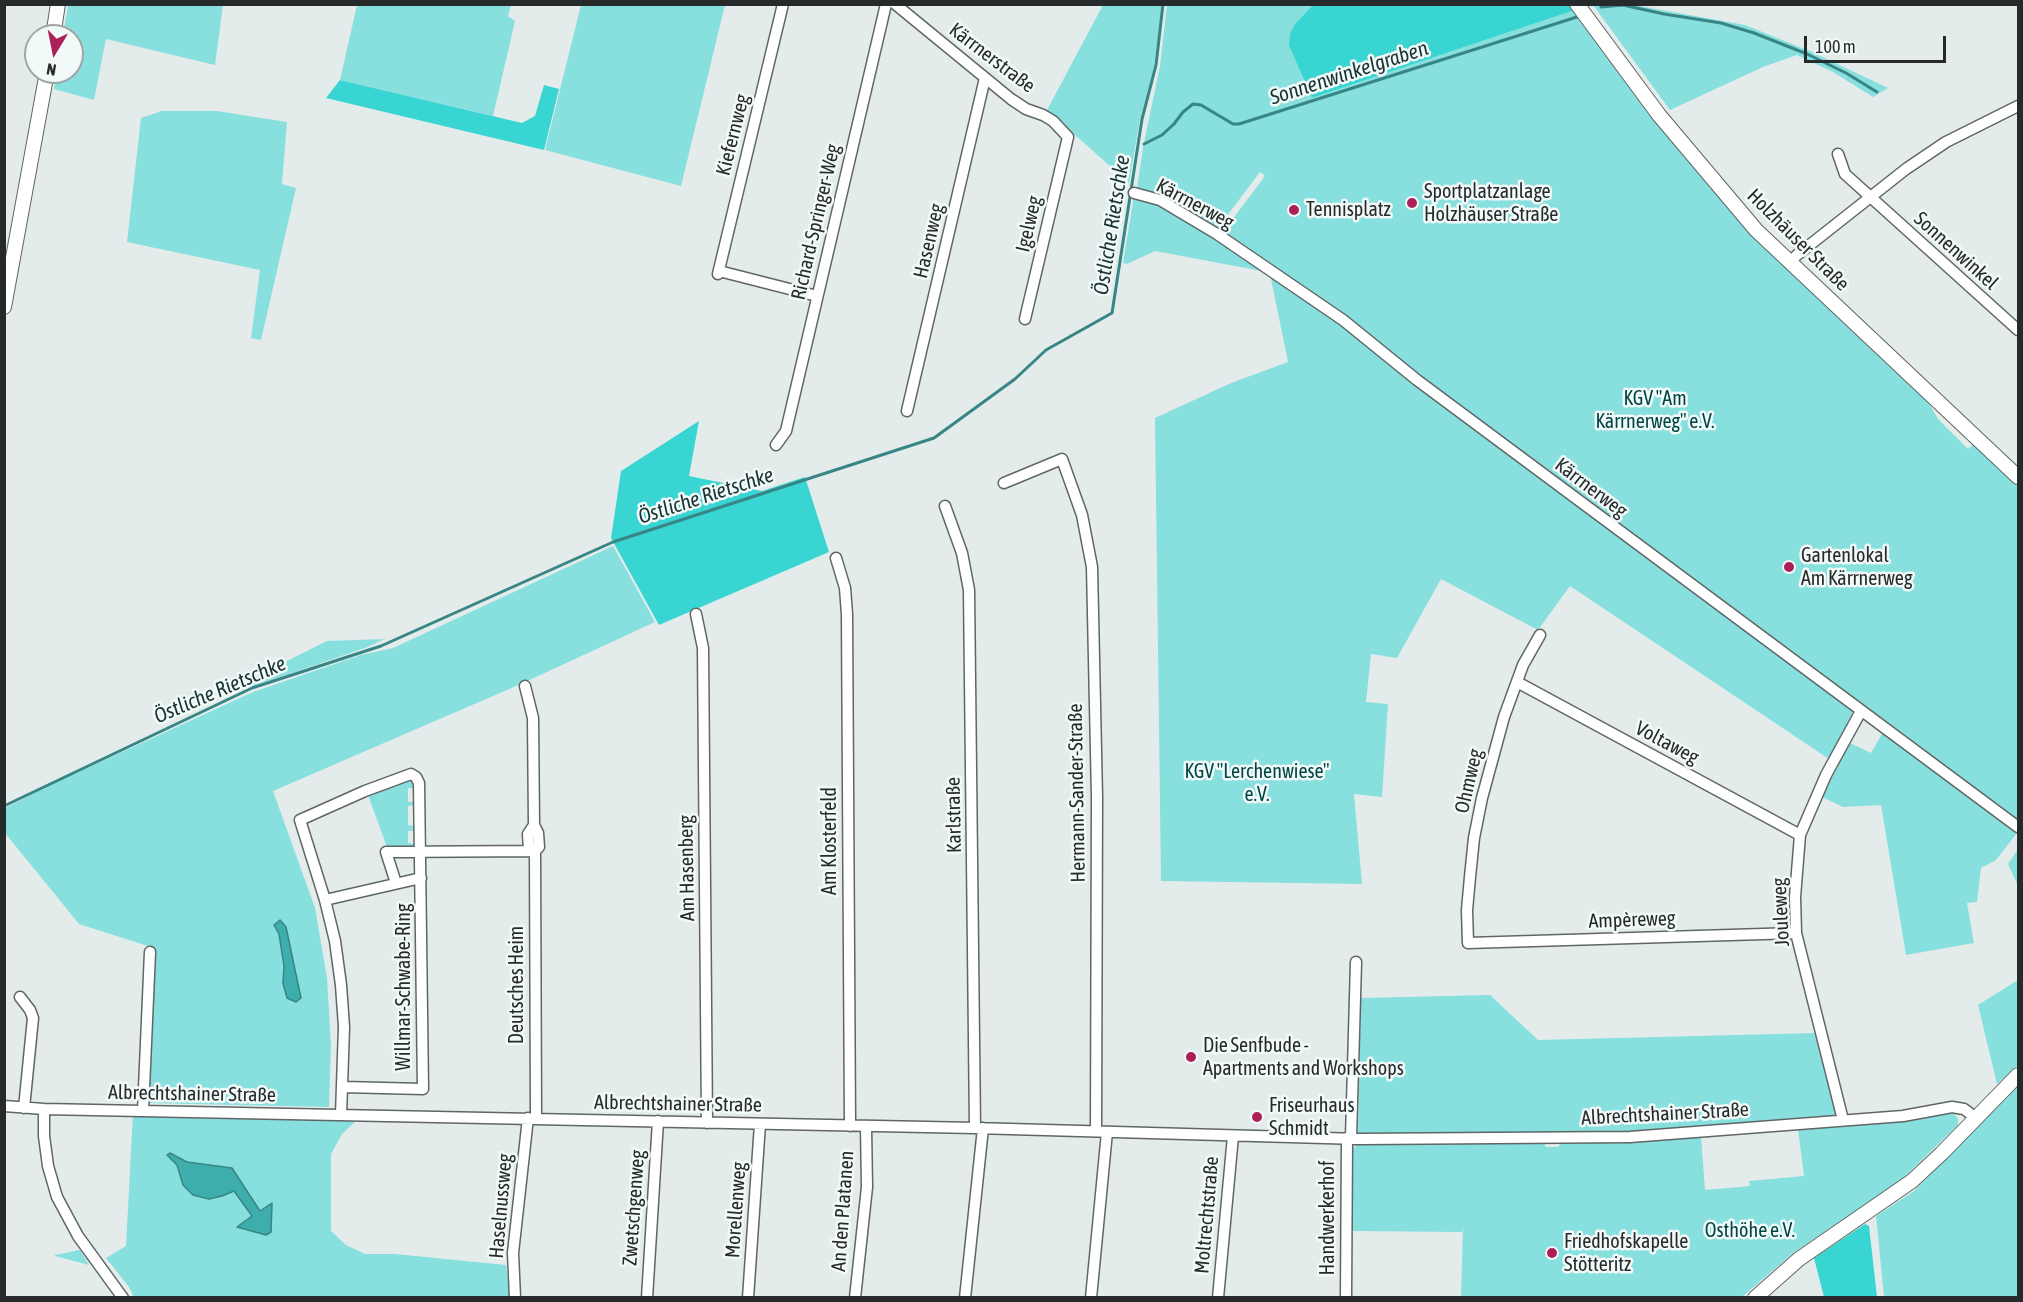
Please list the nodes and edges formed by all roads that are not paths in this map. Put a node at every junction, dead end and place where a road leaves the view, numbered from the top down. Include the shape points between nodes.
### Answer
1 (58, 4) edge
2 (783, 4) edge
3 (886, 4) edge
4 (895, 4) edge
5 (1577, 4) edge
6 (55, 24) edge
7 (985, 78) junction
8 (45, 84) edge
9 (2019, 106) edge
10 (1068, 137) joint
11 (1838, 154) dead end
12 (1134, 192) dead end
13 (1870, 198) junction
14 (1789, 263) junction
15 (817, 296) junction
16 (4, 307) edge
17 (1024, 319) dead end
18 (2019, 330) edge
19 (907, 411) dead end
20 (777, 445) dead end
21 (2019, 477) edge
22 (1004, 483) dead end
23 (945, 506) dead end
24 (836, 558) dead end
25 (696, 614) dead end
26 (1540, 635) dead end
27 (1516, 682) junction
28 (525, 686) dead end
29 (1861, 711) junction
30 (2019, 827) edge
31 (1800, 835) junction
32 (421, 851) junction
33 (532, 851) junction
34 (421, 878) junction
35 (396, 883) junction
36 (326, 900) junction
37 (1796, 933) junction
38 (1468, 943) joint
39 (150, 952) dead end
40 (1356, 962) dead end
41 (20, 997) dead end
42 (2019, 1075) edge
43 (343, 1087) junction
44 (4, 1106) edge
45 (24, 1108) junction
46 (44, 1109) junction
47 (143, 1111) junction
48 (341, 1115) junction
49 (532, 1118) junction
50 (1976, 1118) junction
51 (1843, 1120) junction
52 (658, 1121) junction
53 (707, 1123) junction
54 (760, 1124) junction
55 (850, 1126) junction
56 (866, 1127) junction
57 (979, 1128) junction
58 (1102, 1132) junction
59 (1233, 1136) junction
60 (1348, 1138) junction
61 (123, 1298) edge
62 (515, 1298) edge
63 (646, 1298) edge
64 (748, 1298) edge
65 (855, 1298) edge
66 (965, 1298) edge
67 (1091, 1298) edge
68 (1218, 1298) edge
69 (1346, 1298) edge
70 (1755, 1298) edge

1 - 6 main road
2 - 15 street, Kiefernweg via 719,272
3 - 15 street, Richard-Springer-Weg
4 - 7 street, Kärrnerstraße
5 - 14 main road, Holzhäuser Straße via 1664,121
7 - 10 street, Kärrnerstraße via 1026,109 1053,121
7 - 19 street, Hasenweg
8 - 16 main road
9 - 13 street via 1946,142
10 - 17 street, Igelweg
11 - 13 street, Sonnenwinkel via 1845,174
12 - 29 street, Kärrnerweg via 1160,200 1217,234 1343,320 1426,387
13 - 14 street
13 - 18 street, Sonnenwinkel
14 - 21 main road, Holzhäuser Straße
15 - 20 street, Richard-Springer-Weg via 786,431
22 - 58 street, Hermann-Sander-Straße via 1062,459 1083,515 1092,567
23 - 57 street, Karlstraße via 962,553 969,590
24 - 55 street, Am Klosterfeld via 845,588 847,614
25 - 53 street, Am Hasenberg via 703,648
26 - 27 street, Ohmweg
27 - 31 street, Voltaweg
27 - 38 street, Ohmweg via 1492,757 1474,838
28 - 33 street, Deutsches Heim via 533,718 534,825 539,848
29 - 30 street, Kärrnerweg
29 - 31 street, Jouleweg via 1826,775
31 - 37 street, Jouleweg
32 - 33 street
32 - 34 street, Willmar-Schwabe-Ring
32 - 35 street, Willmar-Schwabe-Ring via 386,852
32 - 36 street, Willmar-Schwabe-Ring via 419,783 411,774 300,820
33 - 49 street, Deutsches Heim
34 - 35 street, Willmar-Schwabe-Ring
34 - 43 street, Willmar-Schwabe-Ring via 423,1089
35 - 36 street, Willmar-Schwabe-Ring
36 - 43 street, Willmar-Schwabe-Ring via 341,985
37 - 38 street, Ampèreweg
37 - 51 street, Jouleweg
39 - 47 street
40 - 60 street
41 - 45 street via 33,1018
42 - 50 main road
43 - 48 street, Willmar-Schwabe-Ring
44 - 45 street, Albrechtshainer Straße
45 - 46 street, Albrechtshainer Straße
46 - 47 street, Albrechtshainer Straße
46 - 61 street via 48,1166 57,1197 78,1236
47 - 48 street, Albrechtshainer Straße
48 - 49 street, Albrechtshainer Straße
49 - 52 street, Albrechtshainer Straße
49 - 62 street, Haselnussweg via 513,1253
50 - 51 street, Albrechtshainer Straße via 1964,1109 1952,1107 1903,1116
50 - 70 main road via 1912,1181 1799,1259
51 - 60 street, Albrechtshainer Straße via 1630,1137
52 - 53 street, Albrechtshainer Straße
52 - 63 street, Zwetschgenweg
53 - 54 street, Albrechtshainer Straße
54 - 55 street, Albrechtshainer Straße
54 - 64 street, Morellenweg
55 - 56 street, Albrechtshainer Straße
56 - 57 street, Albrechtshainer Straße
56 - 65 street, An den Platanen via 867,1187
57 - 58 street, Albrechtshainer Straße
57 - 66 street, Karlstraße
58 - 59 street, Albrechtshainer Straße
58 - 67 street, Hermann-Sander-Straße
59 - 60 street, Albrechtshainer Straße
59 - 68 street, Moltrechtstraße
60 - 69 street, Handwerkerhof

